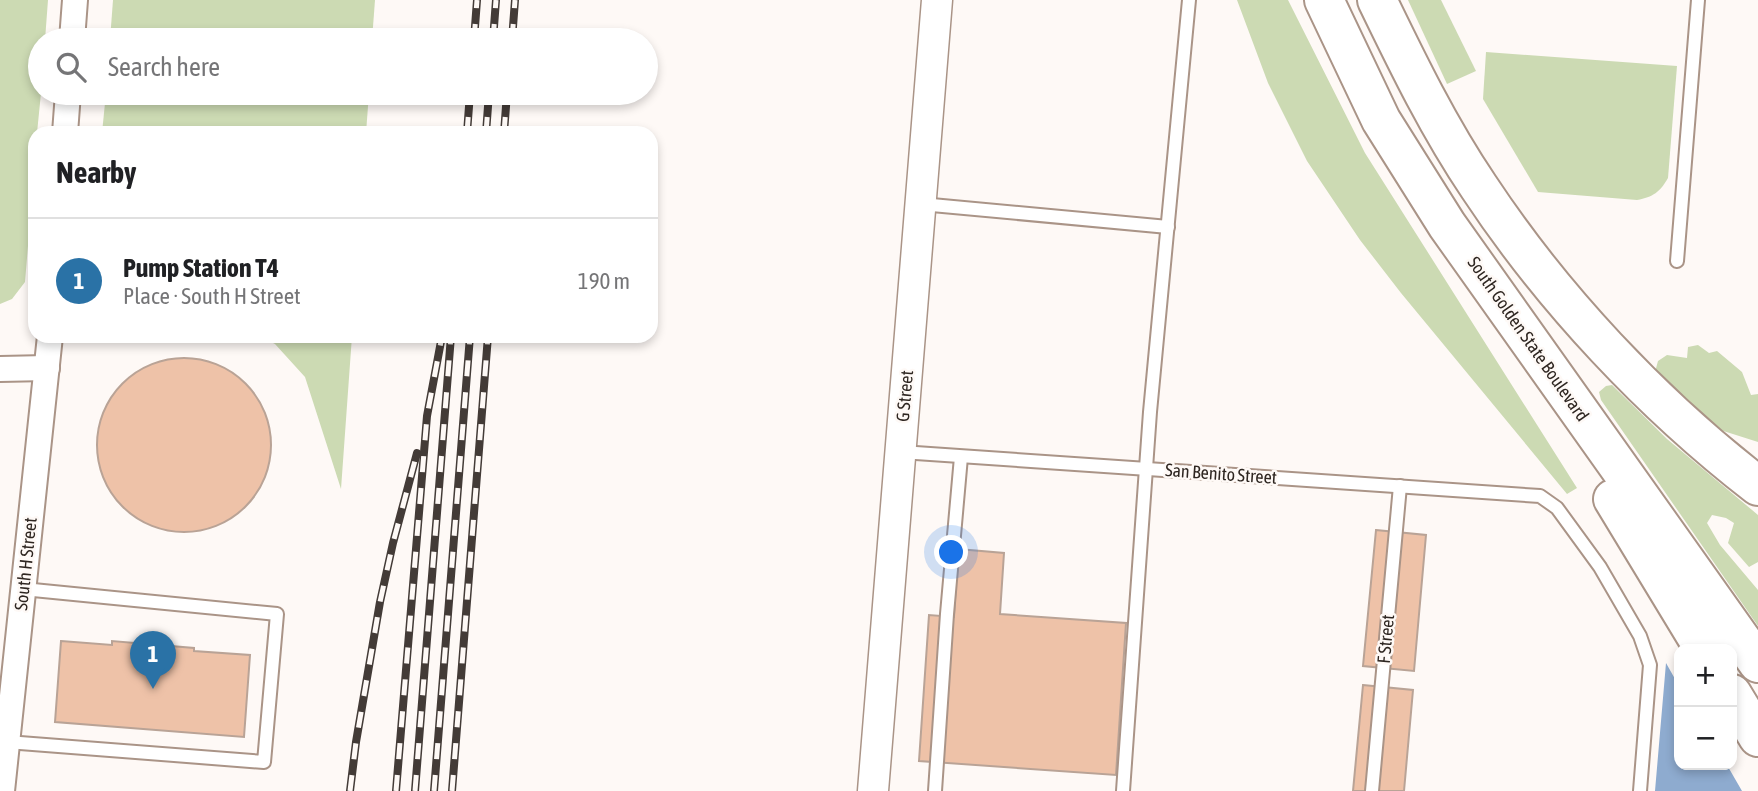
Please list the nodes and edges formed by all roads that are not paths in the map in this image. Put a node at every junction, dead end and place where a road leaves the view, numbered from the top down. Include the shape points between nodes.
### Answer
1 (75, 0) edge
2 (937, 0) edge
3 (1189, 0) edge
4 (1324, 0) edge
5 (1377, 0) edge
6 (1698, 0) edge
7 (73, 28) edge
8 (67, 105) edge
9 (66, 126) edge
10 (920, 204) junction
11 (1447, 225) junction
12 (1168, 227) junction
13 (1677, 261) dead end
14 (49, 343) edge
15 (47, 368) junction
16 (0, 369) edge
17 (901, 452) junction
18 (961, 457) junction
19 (1147, 470) junction
20 (1400, 486) junction
21 (1758, 486) edge
22 (23, 589) junction
23 (1701, 644) edge
24 (1758, 663) edge
25 (1737, 702) edge
26 (1758, 737) edge
27 (7, 742) junction
28 (2, 791) edge
29 (873, 791) edge
30 (935, 791) edge
31 (1123, 791) edge
32 (1372, 791) edge
33 (1640, 791) edge

1 - 7 street
2 - 10 street, G Street
3 - 12 lane
4 - 11 highway, South Golden State Boulevard via 1381,120
5 - 21 highway via 1417,83 1478,186 1544,275 1667,407
6 - 13 lane
8 - 9 street
10 - 12 lane
10 - 17 street, G Street
11 - 23 highway
11 - 24 highway, South Golden State Boulevard
12 - 19 lane
14 - 15 street, South H Street
15 - 16 street
15 - 22 street, South H Street
17 - 18 lane, San Benito Street
17 - 29 street, G Street
18 - 19 lane, San Benito Street
18 - 30 lane
19 - 20 lane, San Benito Street
19 - 31 lane
20 - 32 lane, F Street
20 - 33 lane, San Benito Street via 1541,496 1557,508 1600,566 1640,636 1650,665
22 - 27 street, South H Street
22 - 27 lane via 277,614 264,762
25 - 26 highway
27 - 28 street, South H Street

